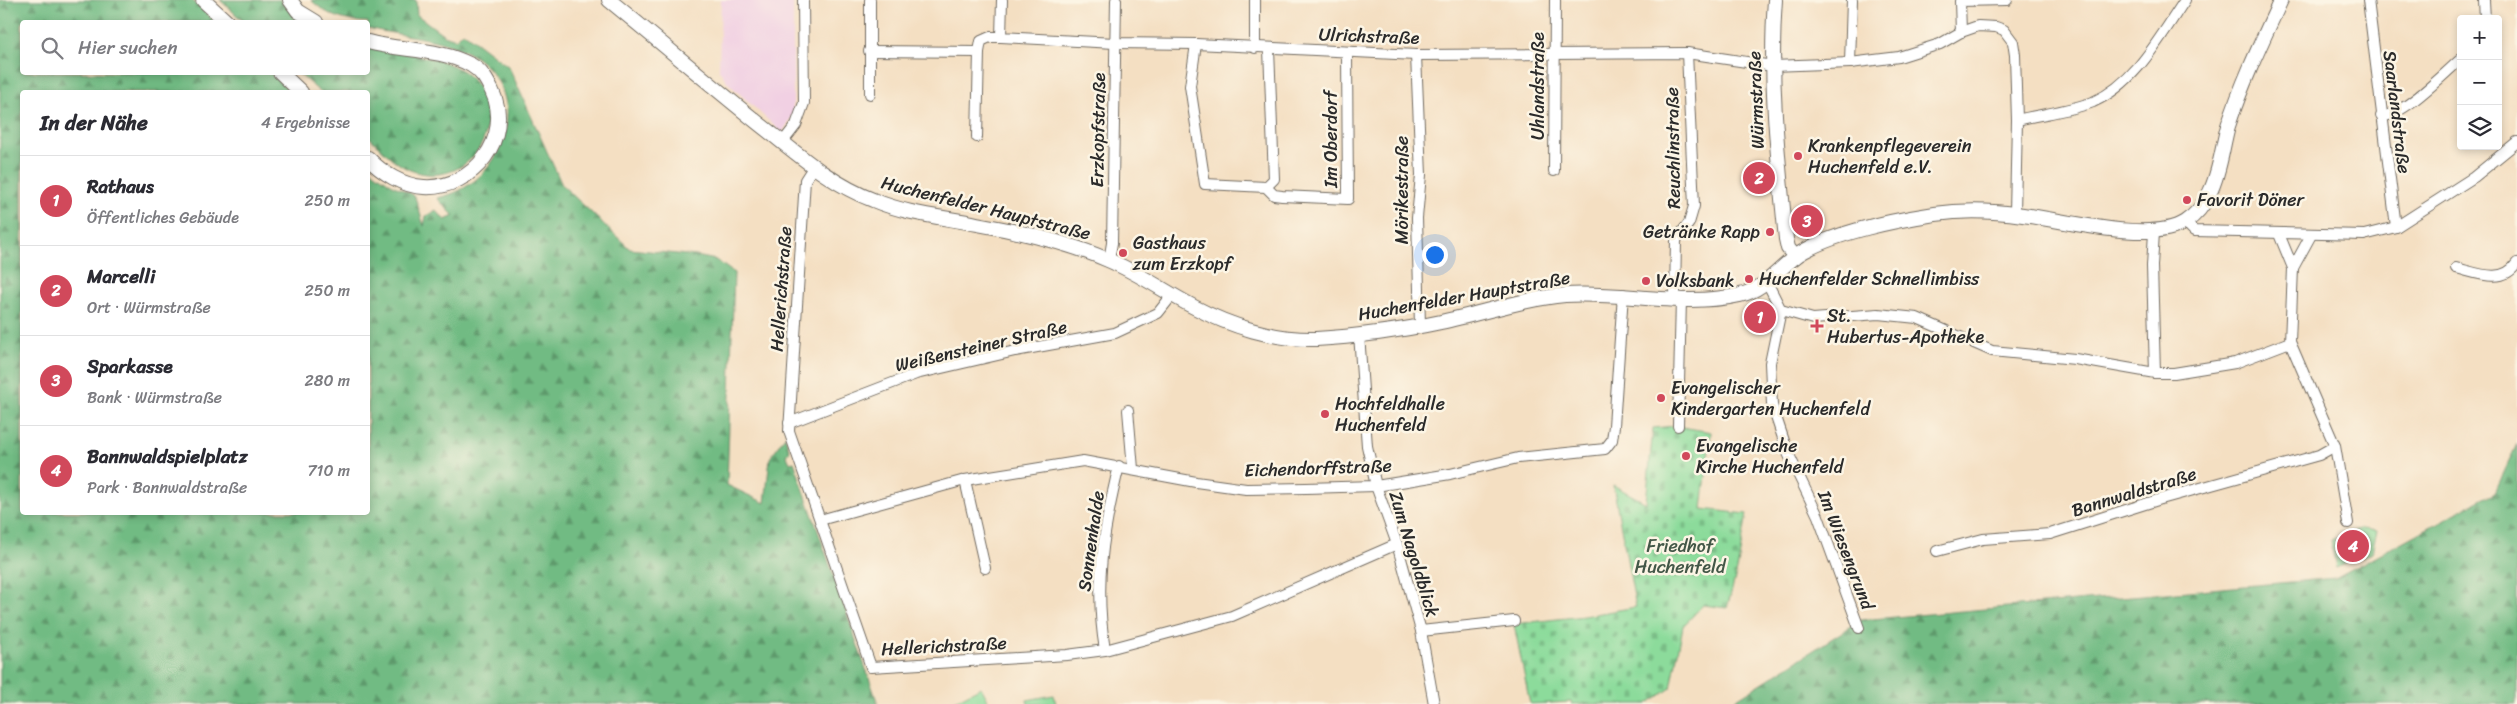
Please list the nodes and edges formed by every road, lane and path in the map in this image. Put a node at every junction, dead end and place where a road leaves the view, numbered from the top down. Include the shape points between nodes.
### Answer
1 (203, 0) edge
2 (290, 0) edge
3 (609, 0) edge
4 (803, 0) edge
5 (870, 0) edge
6 (1002, 0) edge
7 (1116, 0) edge
8 (1255, 0) edge
9 (1555, 0) edge
10 (1775, 0) edge
11 (1852, 0) edge
12 (2007, 0) edge
13 (2185, 0) edge
14 (2281, 0) edge
15 (2368, 0) edge
16 (2484, 0) edge
17 (2486, 15) edge
18 (225, 20) edge
19 (312, 20) edge
20 (1961, 32) junction
21 (1001, 37) junction
22 (370, 42) edge
23 (1116, 43) junction
24 (1196, 44) junction
25 (1255, 48) junction
26 (1269, 49) junction
27 (869, 51) junction
28 (979, 52) junction
29 (1555, 52) junction
30 (1347, 53) junction
31 (1687, 53) junction
32 (1416, 55) junction
33 (2460, 60) edge
34 (1850, 63) junction
35 (1773, 66) junction
36 (283, 75) edge
37 (299, 90) edge
38 (870, 94) dead end
39 (2381, 116) junction
40 (2017, 120) junction
41 (977, 137) dead end
42 (2517, 142) edge
43 (782, 143) junction
44 (370, 160) edge
45 (814, 166) junction
46 (1554, 171) dead end
47 (1266, 187) junction
48 (2015, 214) junction
49 (2185, 222) junction
50 (2396, 227) junction
51 (2154, 232) junction
52 (2279, 234) junction
53 (2311, 235) junction
54 (1794, 257) junction
55 (1109, 260) junction
56 (2517, 263) edge
57 (2292, 268) junction
58 (2456, 268) dead end
59 (1767, 282) junction
60 (1173, 294) junction
61 (1623, 294) junction
62 (1678, 299) junction
63 (1781, 310) junction
64 (1420, 325) junction
65 (1359, 334) junction
66 (2290, 342) junction
67 (2155, 373) junction
68 (1128, 410) dead end
69 (789, 423) junction
70 (1678, 426) dead end
71 (2336, 446) junction
72 (1119, 466) junction
73 (1133, 469) junction
74 (965, 480) junction
75 (1376, 486) junction
76 (820, 520) junction
77 (2348, 523) dead end
78 (1397, 544) junction
79 (1937, 551) dead end
80 (985, 568) dead end
81 (1514, 621) dead end
82 (1859, 628) dead end
83 (1421, 631) junction
84 (1105, 650) junction
85 (1434, 704) edge

1 - 18 main road
2 - 19 main road via 298,12
3 - 43 main road, Huchenfelder Hauptstraße
4 - 43 street via 804,103 796,125
5 - 27 street
6 - 21 street
7 - 23 street, Erzkopfstraße
8 - 25 street
9 - 29 street, Uhlandstraße
10 - 35 main road, Würmstraße
11 - 34 street
12 - 20 street via 1960,1
13 - 40 street via 2142,62 2120,85 2092,102
14 - 49 main road, Huchenfelder Hauptstraße via 2228,126 2210,192 2201,207
15 - 39 street, Saarlandstraße
16 - 17 street
20 - 34 street, Ulrichstraße via 1940,44 1899,57
20 - 40 street, Ulrichstraße via 1978,26 1996,26 2004,30 2013,42
21 - 23 street, Ulrichstraße
21 - 28 street via 981,41
22 - 44 main road via 454,58 471,65 480,71 489,85 496,98 498,114 491,148 468,176 456,182 417,186 390,177
23 - 24 street, Ulrichstraße
23 - 55 street, Erzkopfstraße
24 - 25 street, Ulrichstraße
24 - 47 street, Im Oberdorf via 1190,86 1205,184
25 - 26 street, Ulrichstraße
26 - 30 street, Ulrichstraße
26 - 47 street via 1274,179
27 - 28 street
27 - 38 street
28 - 41 street
29 - 31 street, Ulrichstraße
29 - 32 street, Ulrichstraße
29 - 46 street, Uhlandstraße
30 - 32 street, Ulrichstraße
30 - 47 street, Im Oberdorf via 1348,200 1274,195
31 - 35 street, Ulrichstraße
31 - 62 street, Reuchlinstraße via 1694,206 1690,223 1676,240
32 - 64 street, Mörikestraße via 1421,175 1417,218
33 - 39 street via 2415,100 2387,117
34 - 35 street, Ulrichstraße
35 - 54 main road, Würmstraße via 1786,238
36 - 37 main road
39 - 50 street, Saarlandstraße
40 - 48 street
42 - 50 street via 2474,177
43 - 45 main road, Huchenfelder Hauptstraße
45 - 55 main road, Huchenfelder Hauptstraße via 870,199 901,210 1068,244
45 - 69 street, Hellerichstraße via 805,180
48 - 51 main road, Huchenfelder Hauptstraße
48 - 54 main road, Huchenfelder Hauptstraße via 1942,212 1821,242
49 - 51 main road, Huchenfelder Hauptstraße
49 - 52 street via 2194,231
50 - 53 street via 2364,235
51 - 67 street
52 - 53 street
52 - 57 street
53 - 57 street
54 - 59 main road, Huchenfelder Hauptstraße
55 - 60 main road, Huchenfelder Hauptstraße
56 - 58 street via 2501,276
57 - 66 street
59 - 62 main road, Huchenfelder Hauptstraße via 1745,294
59 - 63 street
60 - 65 main road, Huchenfelder Hauptstraße via 1195,308 1250,330 1314,339
60 - 69 street, Weißensteiner Straße via 1158,313 1115,333 916,374
61 - 62 main road, Huchenfelder Hauptstraße
61 - 64 main road, Huchenfelder Hauptstraße via 1565,295 1525,301
61 - 75 street, Eichendorffstraße via 1614,426 1612,440 1605,449 1518,458 1450,474
62 - 70 street, Reuchlinstraße
63 - 67 street via 1813,319 1878,314 1917,318 1992,351 2075,358
63 - 82 street, Im Wiesengrund via 1770,363 1774,412
64 - 65 main road, Huchenfelder Hauptstraße
65 - 75 street, Zum Nagoldblick via 1368,446
66 - 67 street via 2235,363
66 - 71 street
68 - 73 street
69 - 76 street, Hellerichstraße
71 - 77 street
71 - 79 street, Bannwaldstraße via 2319,455 2050,534 1982,539
72 - 73 street, Eichendorffstraße
72 - 74 street, Eichendorffstraße via 1083,461
72 - 84 street, Sonnenhalde via 1100,570 1099,615
73 - 75 street, Eichendorffstraße via 1246,489
74 - 76 street, Eichendorffstraße
74 - 80 street
75 - 78 street, Zum Nagoldblick
76 - 84 street, Hellerichstraße via 871,667
78 - 83 street, Zum Nagoldblick
78 - 84 street, Hellerichstraße via 1232,616
81 - 83 street, Zum Nagoldblick
83 - 85 street

